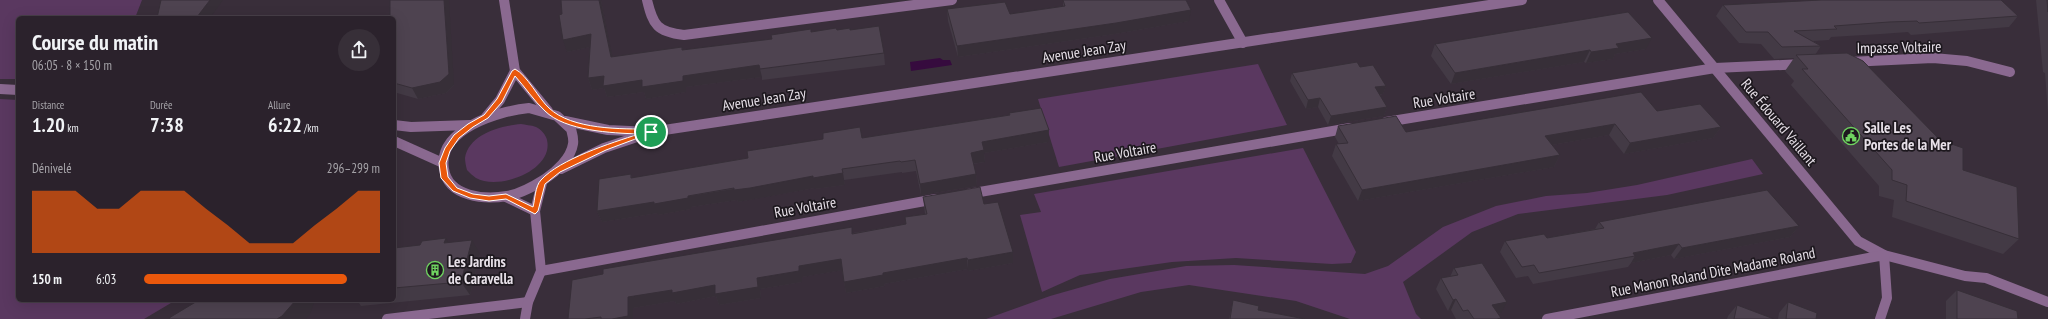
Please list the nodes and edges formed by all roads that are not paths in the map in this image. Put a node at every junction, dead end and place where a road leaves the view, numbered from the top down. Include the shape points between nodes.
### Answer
1 (504, 0) edge
2 (647, 0) edge
3 (952, 0) edge
4 (1219, 0) edge
5 (1522, 0) edge
6 (1658, 0) edge
7 (1243, 43) junction
8 (1840, 62) edge
9 (1816, 63) edge
10 (1715, 68) junction
11 (515, 71) junction
12 (2010, 72) dead end
13 (0, 89) edge
14 (16, 90) edge
15 (548, 111) junction
16 (486, 117) junction
17 (565, 121) junction
18 (1377, 124) edge
19 (396, 125) edge
20 (470, 125) junction
21 (1361, 126) edge
22 (651, 132) junction
23 (396, 142) edge
24 (443, 163) junction
25 (558, 170) junction
26 (542, 183) junction
27 (961, 195) edge
28 (506, 196) junction
29 (945, 198) edge
30 (535, 211) junction
31 (1884, 255) junction
32 (541, 271) junction
33 (2045, 300) edge
34 (528, 302) junction
35 (387, 319) edge
36 (525, 319) edge
37 (1547, 319) edge
38 (1880, 319) edge

1 - 11 street
2 - 3 street via 652,21 666,34 684,35
4 - 7 street
5 - 7 street, Avenue Jean Zay
6 - 10 street, Rue Édouard Vaillant
7 - 22 street, Avenue Jean Zay
8 - 12 street, Impasse Voltaire via 1934,58 1967,61
9 - 10 street
10 - 18 street, Rue Voltaire
10 - 31 street, Rue Édouard Vaillant via 1858,241
11 - 15 street
11 - 16 street via 500,100
13 - 14 street
15 - 16 street via 529,108 507,110
15 - 17 street
16 - 20 street
17 - 22 street, Avenue Jean Zay via 608,130
17 - 25 street via 572,131 573,144 568,157
19 - 20 street
20 - 24 street via 456,137 447,150
21 - 27 street, Rue Voltaire
22 - 25 street, Avenue Jean Zay via 604,148
23 - 24 street
24 - 28 street via 445,178 455,190 472,197
25 - 26 street
26 - 28 street
26 - 30 street
28 - 30 street
29 - 32 street, Rue Voltaire
30 - 32 street
31 - 33 street, Rue Édouard Vaillant via 1965,276 1986,278
31 - 37 street, Rue Manon Roland Dite Madame Roland
31 - 38 street via 1887,298
32 - 34 street
34 - 35 street
34 - 36 street

